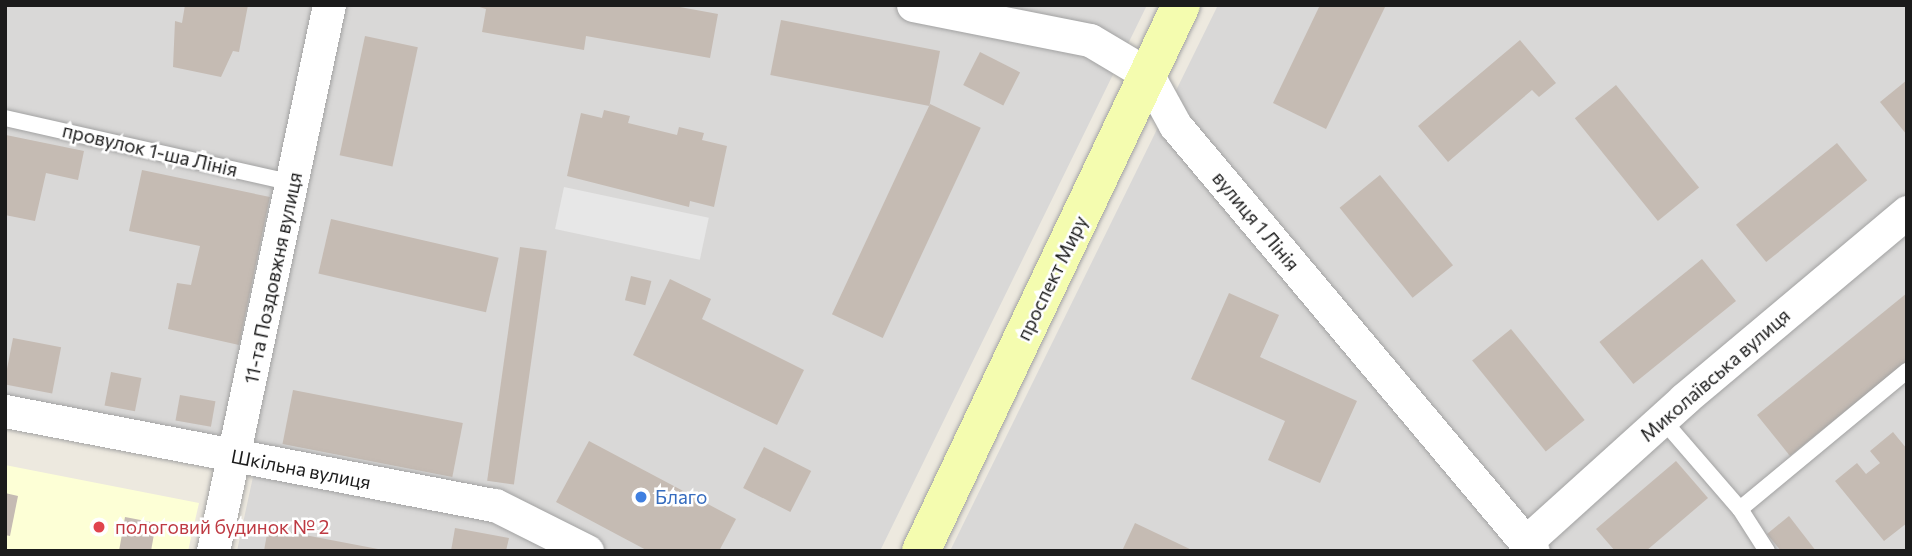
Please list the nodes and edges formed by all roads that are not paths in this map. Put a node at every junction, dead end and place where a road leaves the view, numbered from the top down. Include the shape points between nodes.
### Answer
1 (329, 5) edge
2 (913, 5) edge
3 (1181, 5) edge
4 (1147, 74) junction
5 (5, 118) edge
6 (295, 183) junction
7 (1907, 212) edge
8 (1907, 371) edge
9 (5, 411) edge
10 (1662, 419) junction
11 (234, 456) junction
12 (1740, 509) junction
13 (1529, 546) edge
14 (213, 551) edge
15 (587, 551) edge
16 (921, 551) edge
17 (1767, 551) edge

1 - 6 street, 11-та Поздовжня вулиця
2 - 4 street via 1090,40
3 - 4 main road, проспект Миру
4 - 13 street, вулиця 1 Лінія via 1175,125
4 - 16 main road, проспект Миру
5 - 6 lane, провулок 1-ша Лінія
6 - 11 street, 11-та Поздовжня вулиця
7 - 10 street, Миколаївська вулиця
8 - 12 lane
9 - 11 street, Шкільна вулиця
10 - 12 lane
10 - 13 street, Миколаївська вулиця
11 - 14 street, 11-та Поздовжня вулиця
11 - 15 street, Шкільна вулиця via 495,505
12 - 17 lane

